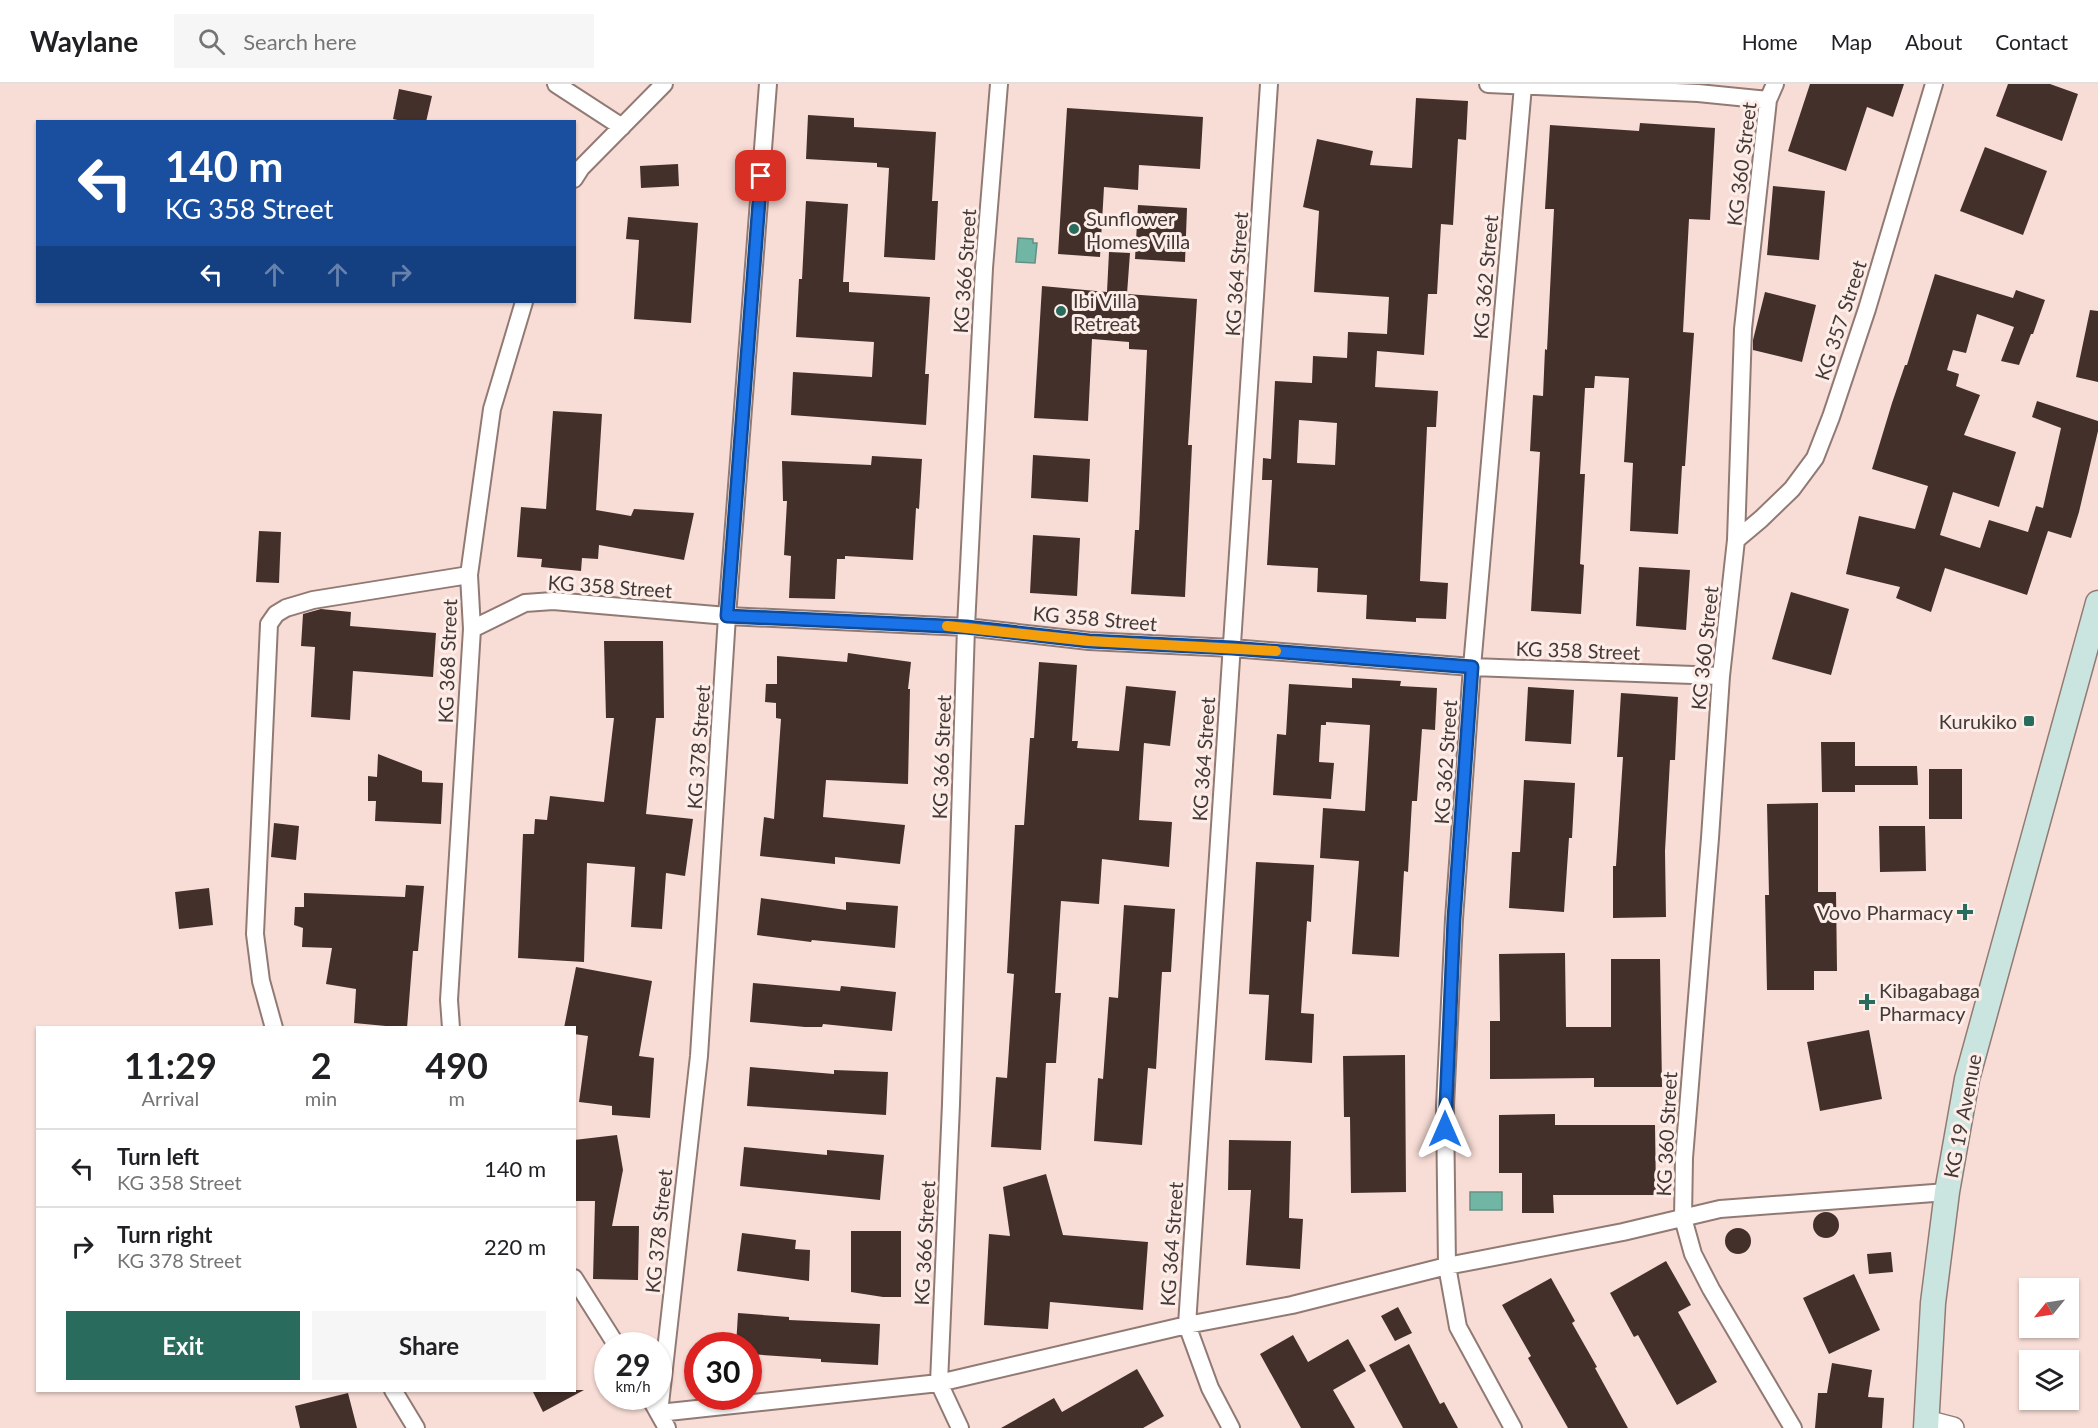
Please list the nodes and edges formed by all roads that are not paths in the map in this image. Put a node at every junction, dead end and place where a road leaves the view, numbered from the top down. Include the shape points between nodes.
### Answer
1 (556, 84) edge
2 (664, 84) edge
3 (768, 84) edge
4 (999, 84) edge
5 (1269, 84) edge
6 (1488, 84) edge
7 (1775, 84) edge
8 (1934, 84) edge
9 (1523, 86) junction
10 (1768, 100) junction
11 (622, 127) junction
12 (576, 176) edge
13 (524, 303) edge
14 (1736, 540) junction
15 (469, 575) junction
16 (2098, 603) edge
17 (727, 616) junction
18 (966, 627) junction
19 (472, 629) junction
20 (1232, 648) junction
21 (1472, 667) junction
22 (1720, 676) junction
23 (273, 1026) edge
24 (451, 1026) edge
25 (1947, 1192) junction
26 (1683, 1218) junction
27 (1447, 1266) junction
28 (576, 1281) edge
29 (1187, 1325) junction
30 (608, 1332) edge
31 (939, 1383) junction
32 (394, 1392) edge
33 (657, 1410) edge
34 (659, 1413) junction
35 (1926, 1425) edge
36 (416, 1428) edge
37 (667, 1428) edge
38 (960, 1428) edge
39 (1230, 1428) edge
40 (1513, 1428) edge
41 (1792, 1428) edge
42 (1953, 1428) edge

1 - 11 street
2 - 11 street
3 - 17 street, KG 378 Street
4 - 18 street, KG 366 Street via 984,268
5 - 20 street, KG 364 Street
6 - 9 street
7 - 10 street, KG 360 Street
8 - 14 street, KG 357 Street via 1867,309 1815,458 1792,489
9 - 10 street
9 - 21 street, KG 362 Street
10 - 14 street, KG 360 Street via 1743,329
11 - 12 street
13 - 15 street, KG 368 Street via 492,409
14 - 22 street, KG 360 Street
15 - 19 street, KG 368 Street
15 - 23 street via 313,600 286,608 269,624 255,934 261,981
16 - 25 main road, KG 19 Avenue via 1967,1079
17 - 18 street, KG 358 Street
17 - 19 street, KG 358 Street via 553,601 525,603
17 - 34 street, KG 378 Street via 699,1056
18 - 20 street, KG 358 Street via 1089,641
18 - 31 street, KG 366 Street
19 - 24 street, KG 368 Street via 449,1000
20 - 21 street, KG 358 Street
20 - 29 street, KG 364 Street
21 - 22 street, KG 358 Street
21 - 27 street, KG 362 Street via 1444,1106
22 - 26 street, KG 360 Street via 1684,1158
25 - 26 street, KG 360 Street via 1720,1209
25 - 35 main road, KG 19 Avenue via 1933,1303
26 - 27 street
26 - 41 street, KG 360 Street via 1693,1254 1711,1289
27 - 29 street via 1292,1305
27 - 40 street, KG 362 Street via 1458,1327
28 - 30 street
29 - 31 street
29 - 39 street, KG 364 Street via 1210,1388
31 - 34 street
31 - 38 street, KG 366 Street
32 - 36 street
33 - 34 street
34 - 37 street
35 - 42 street

